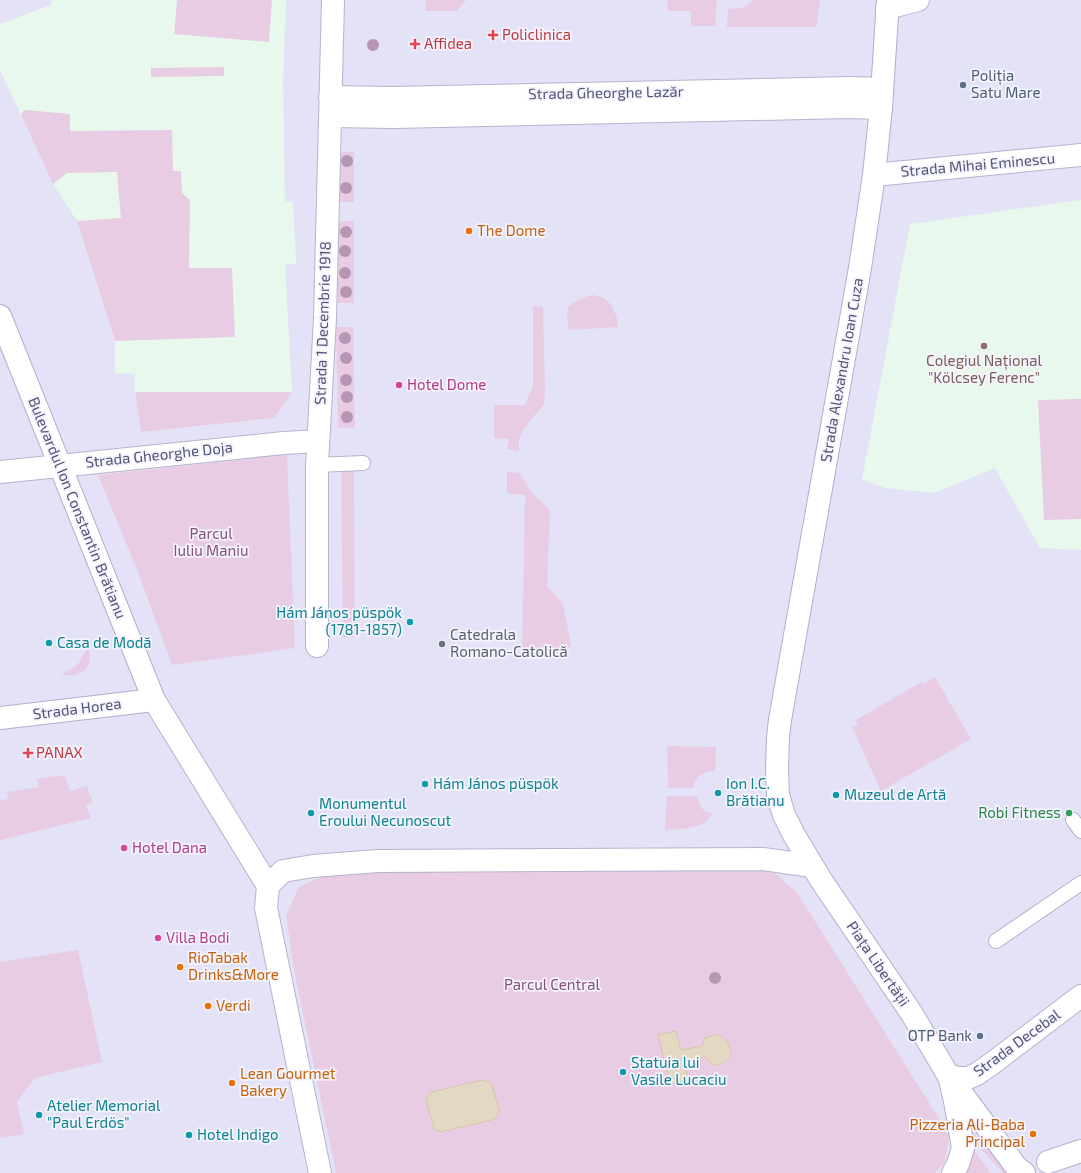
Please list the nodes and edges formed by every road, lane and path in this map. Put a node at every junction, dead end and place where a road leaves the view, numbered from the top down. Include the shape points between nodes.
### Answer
1 (333, 0) edge
2 (918, 0) edge
3 (888, 4) edge
4 (881, 99) junction
5 (330, 106) junction
6 (1081, 155) edge
7 (874, 175) junction
8 (0, 316) edge
9 (318, 441) junction
10 (364, 463) dead end
11 (317, 464) junction
12 (60, 465) junction
13 (0, 472) edge
14 (317, 646) dead end
15 (154, 700) junction
16 (0, 718) edge
17 (778, 737) joint
18 (812, 866) junction
19 (1081, 883) edge
20 (268, 886) junction
21 (996, 941) dead end
22 (1081, 996) edge
23 (948, 1075) junction
24 (1081, 1151) edge
25 (1048, 1162) dead end
26 (1021, 1170) edge
27 (320, 1173) edge
28 (953, 1173) edge

1 - 5 street, Strada 1 Decembrie 1918
2 - 3 street
3 - 4 street, Strada Alexandru Ioan Cuza
4 - 5 street, Strada Gheorghe Lazăr via 848,107 394,117
4 - 7 street, Strada Alexandru Ioan Cuza
5 - 9 street, Strada 1 Decembrie 1918 via 325,318
6 - 7 street, Strada Mihai Eminescu
7 - 17 street, Strada Alexandru Ioan Cuza
8 - 12 street, Bulevardul Ion Constantin Brătianu
9 - 11 street, Strada 1 Decembrie 1918
9 - 12 street, Strada Gheorghe Doja
10 - 11 lane
11 - 14 street, Strada 1 Decembrie 1918
12 - 13 street, Strada Gheorghe Doja
12 - 15 street, Bulevardul Ion Constantin Brătianu
15 - 16 street, Strada Horea
15 - 20 street, Bulevardul Ion Constantin Brătianu
17 - 18 street, Piața Libertății via 778,795 787,822
18 - 20 street via 763,858 378,862 313,866 283,871
18 - 23 street, Piața Libertății via 912,1014
19 - 21 lane
20 - 27 street via 266,908
22 - 23 street, Strada Decebal via 977,1074 968,1078
23 - 26 street, Piața Libertății
23 - 28 street via 963,1148
24 - 25 street

